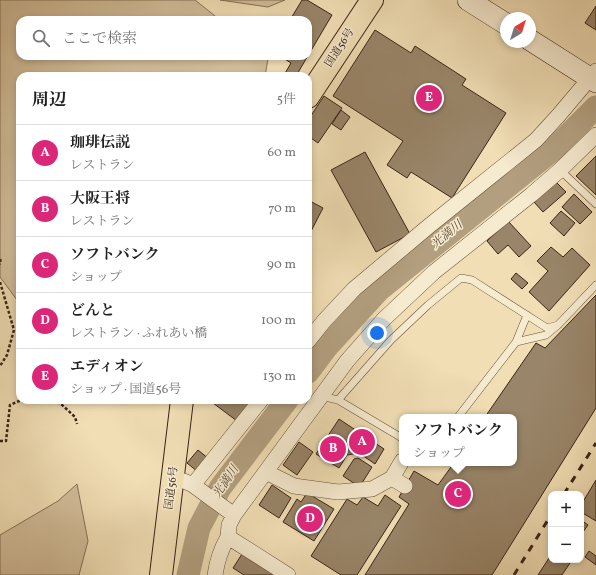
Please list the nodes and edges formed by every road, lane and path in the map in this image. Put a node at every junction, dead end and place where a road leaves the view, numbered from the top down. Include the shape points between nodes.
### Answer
1 (372, 0) edge
2 (468, 0) edge
3 (500, 20) edge
4 (536, 43) edge
5 (594, 77) edge
6 (312, 91) edge
7 (596, 135) edge
8 (560, 170) junction
9 (596, 204) edge
10 (0, 259) edge
11 (0, 264) edge
12 (0, 282) edge
13 (596, 285) edge
14 (528, 315) junction
15 (558, 325) junction
16 (312, 336) edge
17 (516, 342) junction
18 (0, 366) edge
19 (321, 396) junction
20 (338, 400) junction
21 (16, 402) edge
22 (61, 404) edge
23 (182, 404) edge
24 (258, 404) edge
25 (460, 414) edge
26 (77, 424) dead end
27 (399, 436) edge
28 (0, 441) edge
29 (399, 466) edge
30 (266, 472) junction
31 (392, 478) junction
32 (188, 485) junction
33 (405, 486) dead end
34 (231, 513) junction
35 (228, 537) junction
36 (161, 575) edge
37 (215, 575) edge
38 (288, 575) edge

1 - 6 highway, 国道56号
2 - 3 street
4 - 5 street
5 - 16 street via 536,140 354,289
7 - 8 street
8 - 9 lane
8 - 19 street via 434,272 384,318
10 - 11 path
12 - 18 path via 14,330 7,355
13 - 15 lane
14 - 15 lane via 547,328
14 - 17 lane
14 - 20 lane via 472,280 461,278 391,340
15 - 17 lane via 546,335
17 - 25 lane
19 - 20 lane
19 - 30 street
20 - 27 lane
21 - 28 path via 10,405 6,441
22 - 26 path via 75,417
23 - 32 highway, 国道56号
24 - 32 street
29 - 31 street
30 - 31 street via 294,486 338,492 372,489
30 - 34 street
31 - 33 street
32 - 34 street
32 - 36 highway, 国道56号
34 - 35 street
35 - 37 street via 216,564
35 - 38 street

